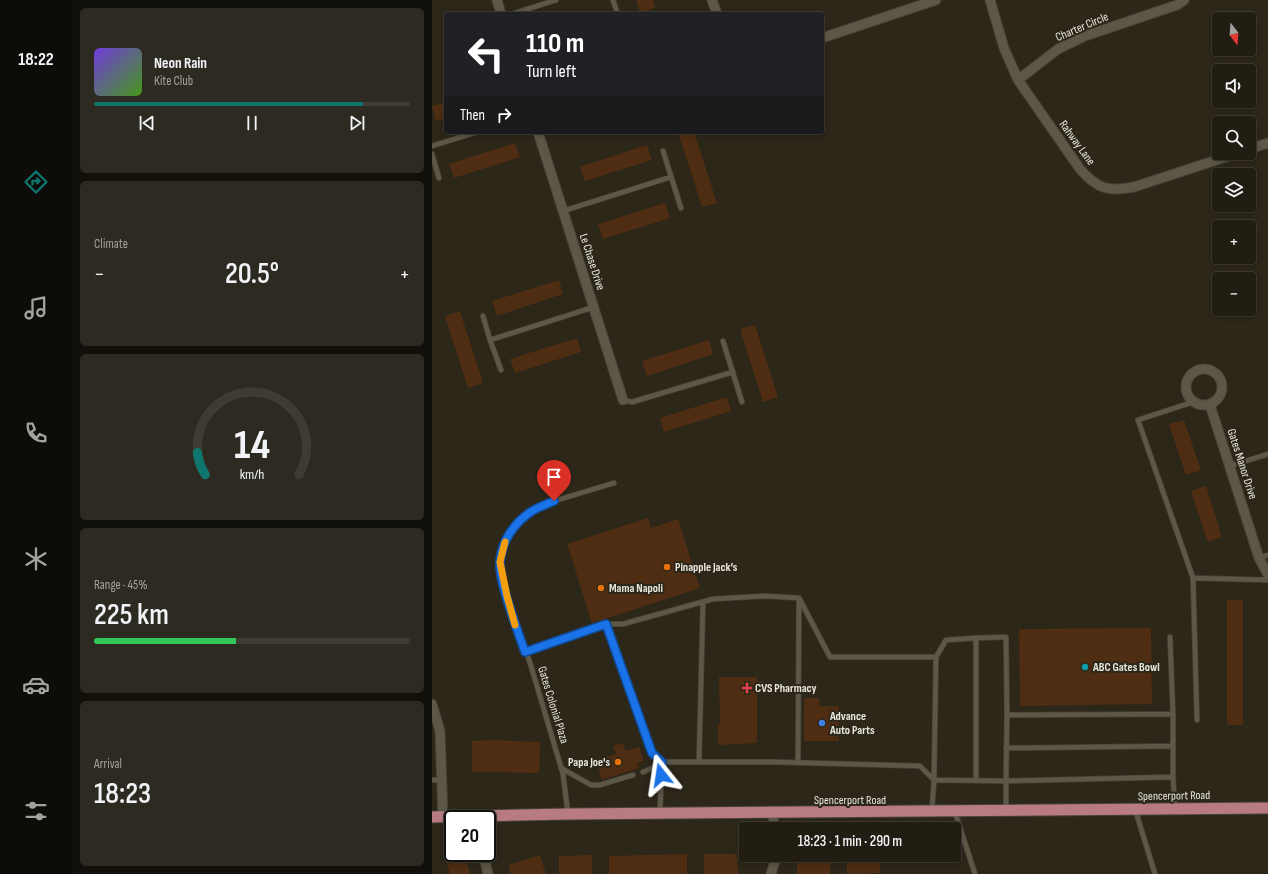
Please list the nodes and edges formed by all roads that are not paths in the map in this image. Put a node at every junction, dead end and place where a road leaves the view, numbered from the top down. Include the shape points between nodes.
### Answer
1 (497, 0) edge
2 (556, 0) edge
3 (613, 0) edge
4 (712, 0) edge
5 (936, 0) edge
6 (990, 0) edge
7 (1184, 0) edge
8 (500, 12) edge
9 (518, 12) edge
10 (617, 12) dead end
11 (716, 12) edge
12 (824, 37) edge
13 (1018, 80) junction
14 (471, 134) edge
15 (539, 134) edge
16 (1268, 143) edge
17 (432, 146) edge
18 (1256, 147) edge
19 (663, 151) dead end
20 (432, 154) edge
21 (1217, 160) edge
22 (439, 178) dead end
23 (671, 178) junction
24 (681, 208) dead end
25 (563, 211) junction
26 (594, 308) junction
27 (483, 316) dead end
28 (490, 340) junction
29 (723, 342) dead end
30 (500, 370) dead end
31 (733, 372) junction
32 (623, 400) joint
33 (742, 402) dead end
34 (1193, 402) junction
35 (1210, 405) junction
36 (1268, 454) edge
37 (1230, 466) junction
38 (614, 483) dead end
39 (1268, 555) edge
40 (1259, 558) junction
41 (1268, 575) edge
42 (1193, 578) junction
43 (1268, 580) edge
44 (799, 598) junction
45 (703, 602) junction
46 (606, 624) junction
47 (1170, 637) dead end
48 (976, 638) junction
49 (525, 652) junction
50 (936, 657) junction
51 (432, 704) edge
52 (1173, 714) junction
53 (1007, 715) junction
54 (1197, 720) dead end
55 (1173, 746) junction
56 (1006, 748) junction
57 (662, 762) junction
58 (699, 762) junction
59 (798, 762) junction
60 (561, 768) junction
61 (643, 772) dead end
62 (633, 775) dead end
63 (1173, 777) junction
64 (432, 780) edge
65 (442, 780) junction
66 (934, 780) junction
67 (976, 781) junction
68 (1006, 781) junction
69 (1268, 808) edge
70 (1175, 809) junction
71 (1135, 810) junction
72 (1006, 811) junction
73 (932, 812) junction
74 (956, 812) junction
75 (773, 813) junction
76 (568, 814) junction
77 (660, 814) junction
78 (496, 817) edge
79 (437, 818) edge
80 (774, 822) edge
81 (485, 862) edge
82 (775, 862) edge
83 (488, 874) edge
84 (771, 874) edge
85 (975, 874) edge
86 (1155, 874) edge

1 - 8 street
2 - 9 lane
3 - 10 lane
4 - 11 street
5 - 12 street
6 - 13 street, Rahway Lane via 1004,48
7 - 13 street, Charter Circle via 1177,5 1086,36 1058,49
13 - 21 street, Rahway Lane via 1080,169 1088,178 1107,189 1134,187
14 - 17 lane
15 - 25 street, Le Chase Drive
16 - 18 street
19 - 23 lane
20 - 22 lane
23 - 24 lane
23 - 25 lane
25 - 26 street, Le Chase Drive
26 - 28 lane
26 - 32 street, Le Chase Drive
27 - 28 lane
28 - 30 lane
29 - 31 lane
31 - 32 lane via 632,402
31 - 33 lane
34 - 35 street via 1204,406
34 - 35 street via 1186,391 1188,379 1197,371 1209,370 1218,376 1223,386 1220,398
34 - 42 lane via 1138,420
35 - 37 street, Gates Manor Drive
36 - 37 lane
37 - 40 street, Gates Manor Drive
38 - 49 lane, Gates Colonial Plaza via 554,501 533,511 516,525 505,542 500,562 502,575
39 - 40 lane
40 - 41 street, Gates Manor Drive
42 - 43 lane
42 - 54 lane
44 - 45 lane via 766,596 713,599
44 - 50 lane via 830,657
44 - 59 lane
45 - 46 lane via 623,624
45 - 58 lane
46 - 49 lane
46 - 57 lane via 652,753
47 - 52 lane
48 - 50 lane via 946,640
48 - 53 lane via 1006,637
48 - 67 lane
49 - 60 lane, Gates Colonial Plaza
50 - 66 lane
51 - 65 street via 440,731
52 - 53 lane
52 - 55 lane
53 - 56 lane
55 - 56 lane
55 - 63 lane
56 - 68 lane
57 - 58 lane
57 - 61 lane
57 - 77 lane
58 - 59 lane
59 - 66 lane via 920,766
60 - 62 lane via 591,785 600,785
60 - 76 lane, Gates Colonial Plaza
63 - 68 lane
63 - 70 lane
64 - 65 lane
65 - 79 street
66 - 67 lane
66 - 73 lane
67 - 68 lane
68 - 72 lane
69 - 70 main road, Spencerport Road
70 - 71 main road, Spencerport Road
71 - 72 main road, Spencerport Road
71 - 86 lane
72 - 74 main road, Spencerport Road
73 - 74 main road, Spencerport Road
73 - 75 main road, Spencerport Road
74 - 85 lane
75 - 77 main road, Spencerport Road
75 - 80 street
76 - 77 main road, Spencerport Road
76 - 78 main road, Spencerport Road
81 - 83 street
82 - 84 street

